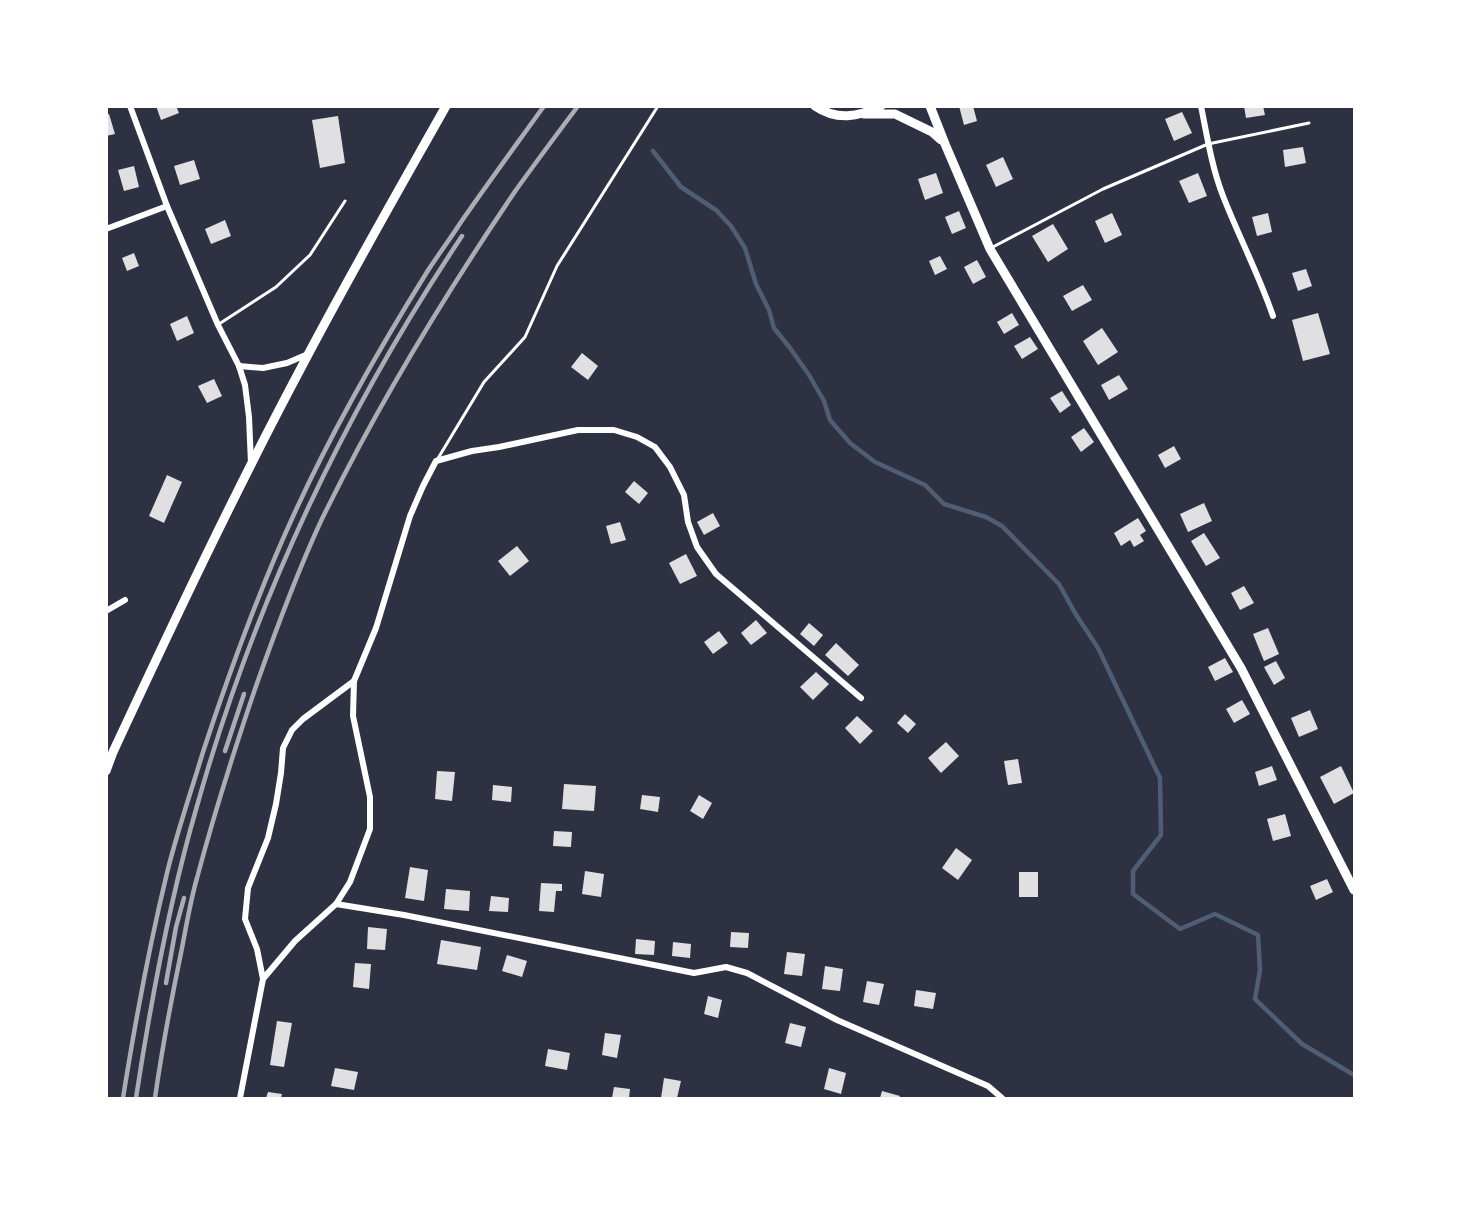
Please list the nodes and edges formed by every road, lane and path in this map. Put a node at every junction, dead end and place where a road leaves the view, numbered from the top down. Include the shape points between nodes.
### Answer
1 (130, 106) edge
2 (446, 106) edge
3 (658, 106) edge
4 (815, 106) edge
5 (881, 106) edge
6 (930, 106) edge
7 (1201, 106) edge
8 (864, 114) junction
9 (1309, 123) dead end
10 (945, 144) junction
11 (1208, 144) junction
12 (345, 201) dead end
13 (167, 206) junction
14 (106, 229) edge
15 (990, 249) junction
16 (1273, 316) dead end
17 (218, 325) junction
18 (309, 353) junction
19 (239, 366) junction
20 (436, 461) junction
21 (251, 466) junction
22 (126, 600) dead end
23 (106, 611) edge
24 (354, 681) junction
25 (861, 698) dead end
26 (106, 771) edge
27 (1354, 890) edge
28 (336, 904) junction
29 (263, 979) junction
30 (240, 1098) edge
31 (1002, 1098) edge

1 - 13 street
2 - 18 main road
3 - 20 lane via 557,266 525,337 484,382
4 - 8 main road via 843,117
5 - 8 main road
6 - 10 main road
7 - 11 street
8 - 10 main road via 895,114 932,132
9 - 11 lane
10 - 15 main road
11 - 15 lane via 1103,189
11 - 16 street via 1222,194
12 - 17 lane via 310,255 276,287
13 - 14 street
13 - 17 street
15 - 27 main road via 1241,668
17 - 19 street
18 - 19 street via 263,368
18 - 21 main road
19 - 21 street via 249,417
20 - 24 street via 410,516 376,628
20 - 25 street via 578,430 614,430 655,447 684,495 697,547 716,574
21 - 26 main road via 178,611
22 - 23 street
24 - 28 street via 353,717 370,797 370,829 350,882
24 - 29 street via 303,719 283,748 276,804 268,838 248,888 245,919
28 - 29 street
28 - 31 street via 693,973 726,967 747,973 837,1020 988,1086
29 - 30 street

